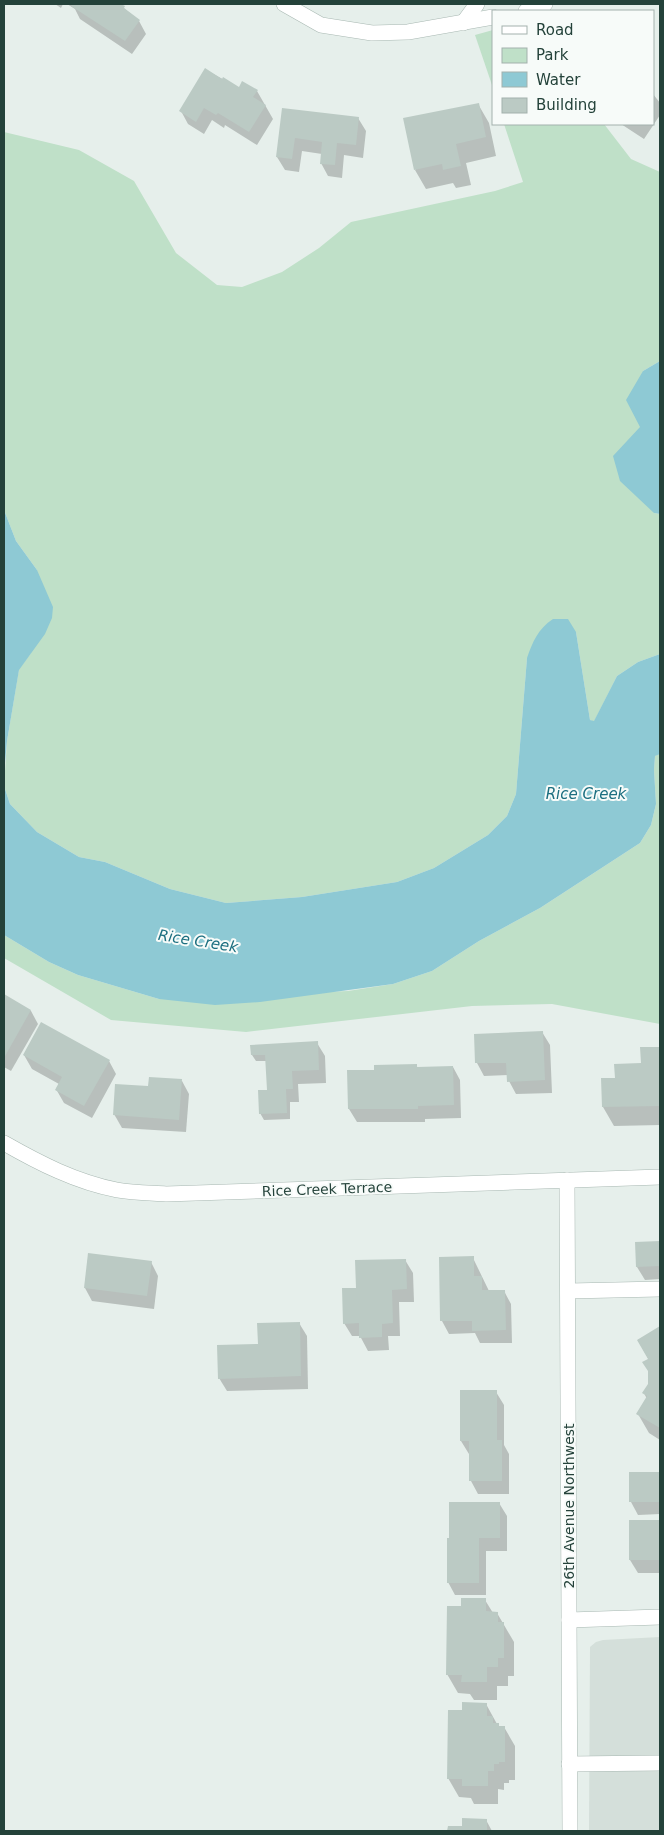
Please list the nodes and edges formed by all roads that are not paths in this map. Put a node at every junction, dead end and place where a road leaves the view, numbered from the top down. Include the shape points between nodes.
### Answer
1 (284, 4) edge
2 (477, 4) edge
3 (545, 4) edge
4 (529, 10) edge
5 (492, 18) edge
6 (463, 23) junction
7 (4, 1143) edge
8 (660, 1177) edge
9 (567, 1180) junction
10 (660, 1289) edge
11 (569, 1291) junction
12 (660, 1617) edge
13 (569, 1620) junction
14 (660, 1763) edge
15 (568, 1764) junction
16 (570, 1831) edge

1 - 6 street via 321,25 372,34
2 - 6 street
3 - 4 street
5 - 6 street
7 - 9 street, Rice Creek Terrace via 70,1177 117,1190 166,1194
8 - 9 street, Rice Creek Terrace
9 - 11 street, 26th Avenue Northwest
10 - 11 street
11 - 13 street, 26th Avenue Northwest
12 - 13 street
13 - 15 street, 26th Avenue Northwest
14 - 15 street
15 - 16 street, 26th Avenue Northwest

